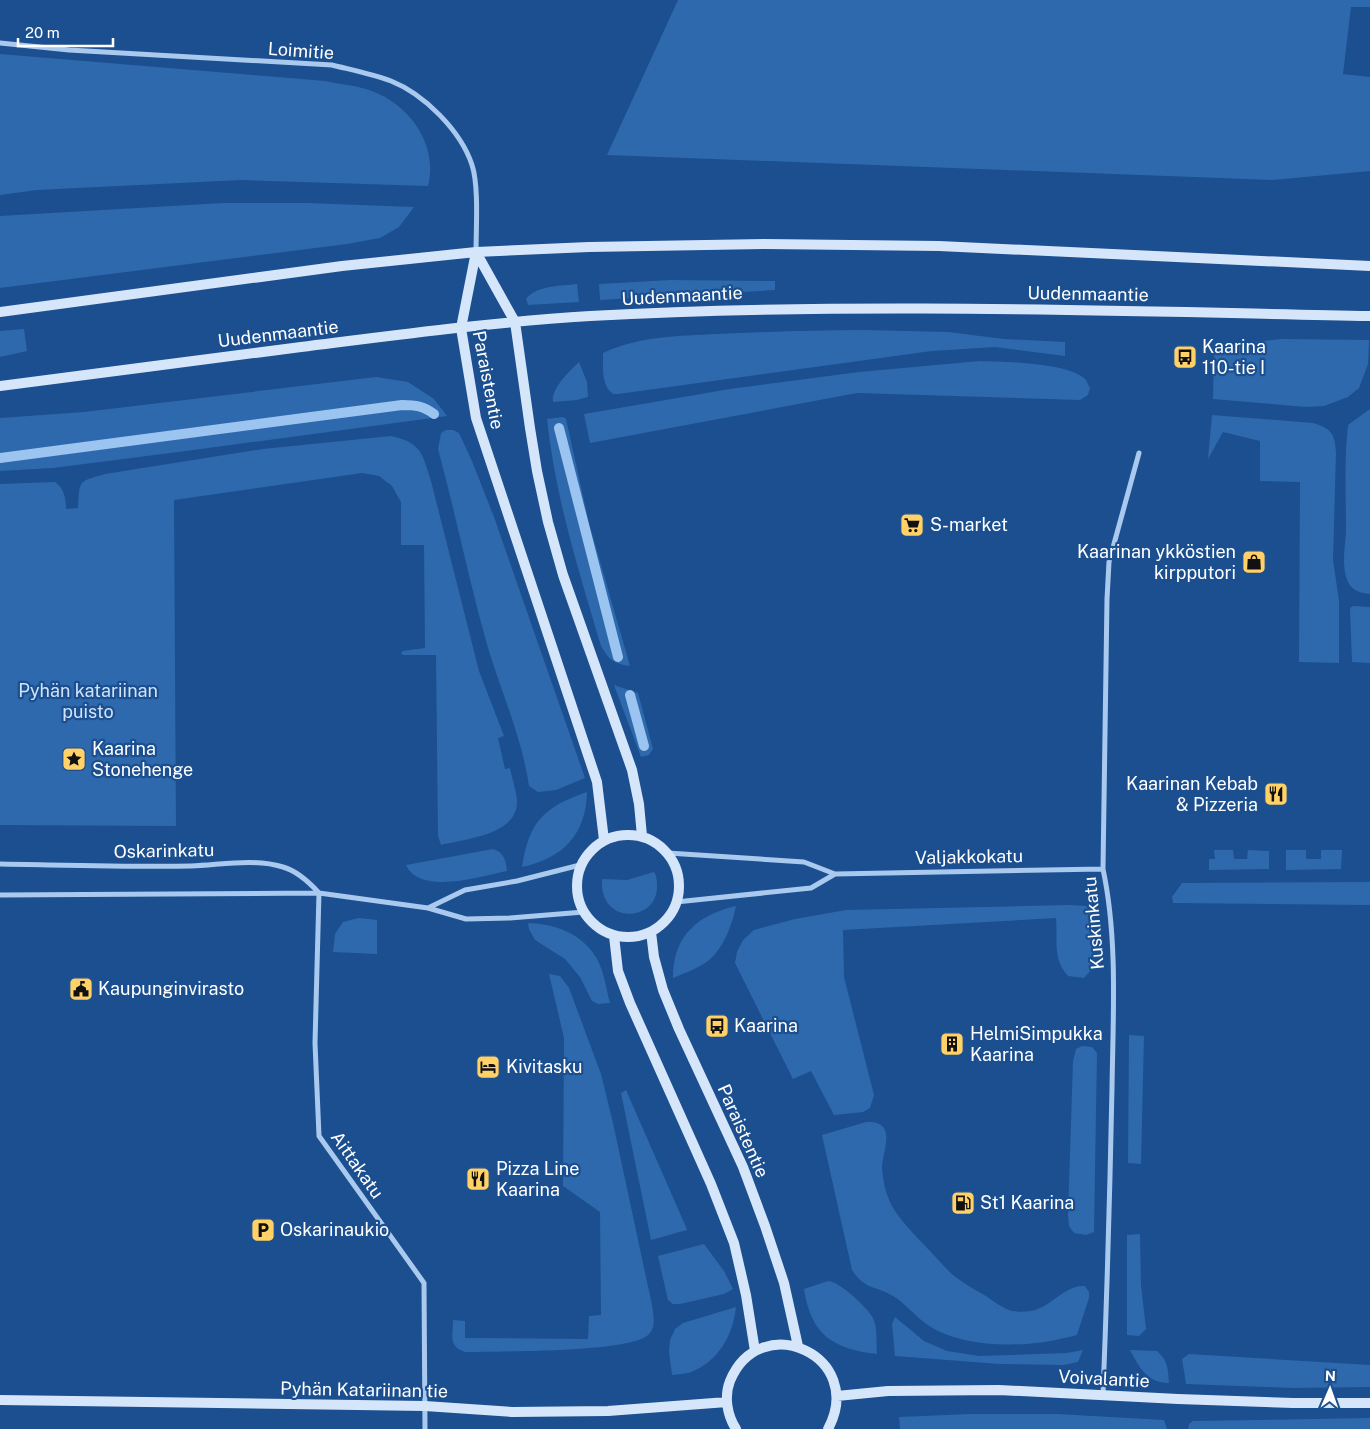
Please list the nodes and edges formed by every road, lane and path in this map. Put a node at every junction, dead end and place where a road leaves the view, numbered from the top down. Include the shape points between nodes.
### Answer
1 (0, 43) edge
2 (476, 252) junction
3 (1370, 266) edge
4 (0, 312) edge
5 (1370, 316) edge
6 (515, 322) junction
7 (460, 328) junction
8 (0, 386) edge
9 (1139, 454) dead end
10 (642, 836) junction
11 (604, 840) junction
12 (668, 854) junction
13 (0, 864) edge
14 (580, 865) junction
15 (1103, 869) junction
16 (835, 874) junction
17 (319, 893) junction
18 (0, 895) edge
19 (676, 902) junction
20 (428, 908) junction
21 (584, 912) junction
22 (651, 932) junction
23 (614, 936) junction
24 (798, 1346) junction
25 (755, 1351) junction
26 (1103, 1395) junction
27 (837, 1396) junction
28 (0, 1400) edge
29 (727, 1402) junction
30 (1370, 1403) edge
31 (426, 1406) junction
32 (425, 1429) edge
33 (736, 1429) edge
34 (828, 1429) edge

1 - 2 street, Loimitie via 332,66 394,82 418,96 442,117 460,141 472,165
2 - 3 main road via 756,244 939,246
2 - 4 main road via 342,266
2 - 6 main road, Paraistentie
2 - 7 main road, Paraistentie
5 - 6 main road, Uudenmaantie via 938,308 766,309
6 - 7 main road, Uudenmaantie
6 - 10 main road, Paraistentie via 537,471 548,522 568,592 632,770
7 - 8 main road, Uudenmaantie
7 - 11 main road, Paraistentie via 476,418 597,782
9 - 15 street, Kuskinkatu via 1109,562
10 - 11 main road via 623,834
10 - 12 main road
11 - 14 main road via 592,848
12 - 16 street, Valjakkokatu via 804,862
12 - 19 main road via 676,867 679,882
13 - 17 street, Oskarinkatu via 192,866 268,863 299,875
14 - 20 street via 465,890
14 - 21 main road via 576,890
15 - 16 street, Valjakkokatu
15 - 26 street, Kuskinkatu via 1110,901 1114,1008
16 - 19 street, Valjakkokatu via 811,888
17 - 18 street
17 - 20 street
17 - 31 street, Aittakatu via 315,1043 319,1136 424,1283
19 - 22 main road via 664,923
20 - 21 street via 466,919
21 - 23 main road via 600,929
22 - 23 main road via 633,938
22 - 24 main road, Paraistentie via 663,990 743,1167 766,1226 784,1283
23 - 25 main road via 618,971 630,1003 734,1243
24 - 25 main road via 784,1344
24 - 27 main road via 826,1365 836,1385
25 - 29 main road via 734,1373 728,1386
26 - 27 main road, Voivalantie via 999,1390 888,1391
26 - 30 main road, Voivalantie
27 - 34 main road via 837,1408
28 - 31 main road, Pyhän Katariinan tie
29 - 31 main road, Pyhän Katariinan tie via 608,1411 512,1412
29 - 33 main road
31 - 32 street, Aittakatu

